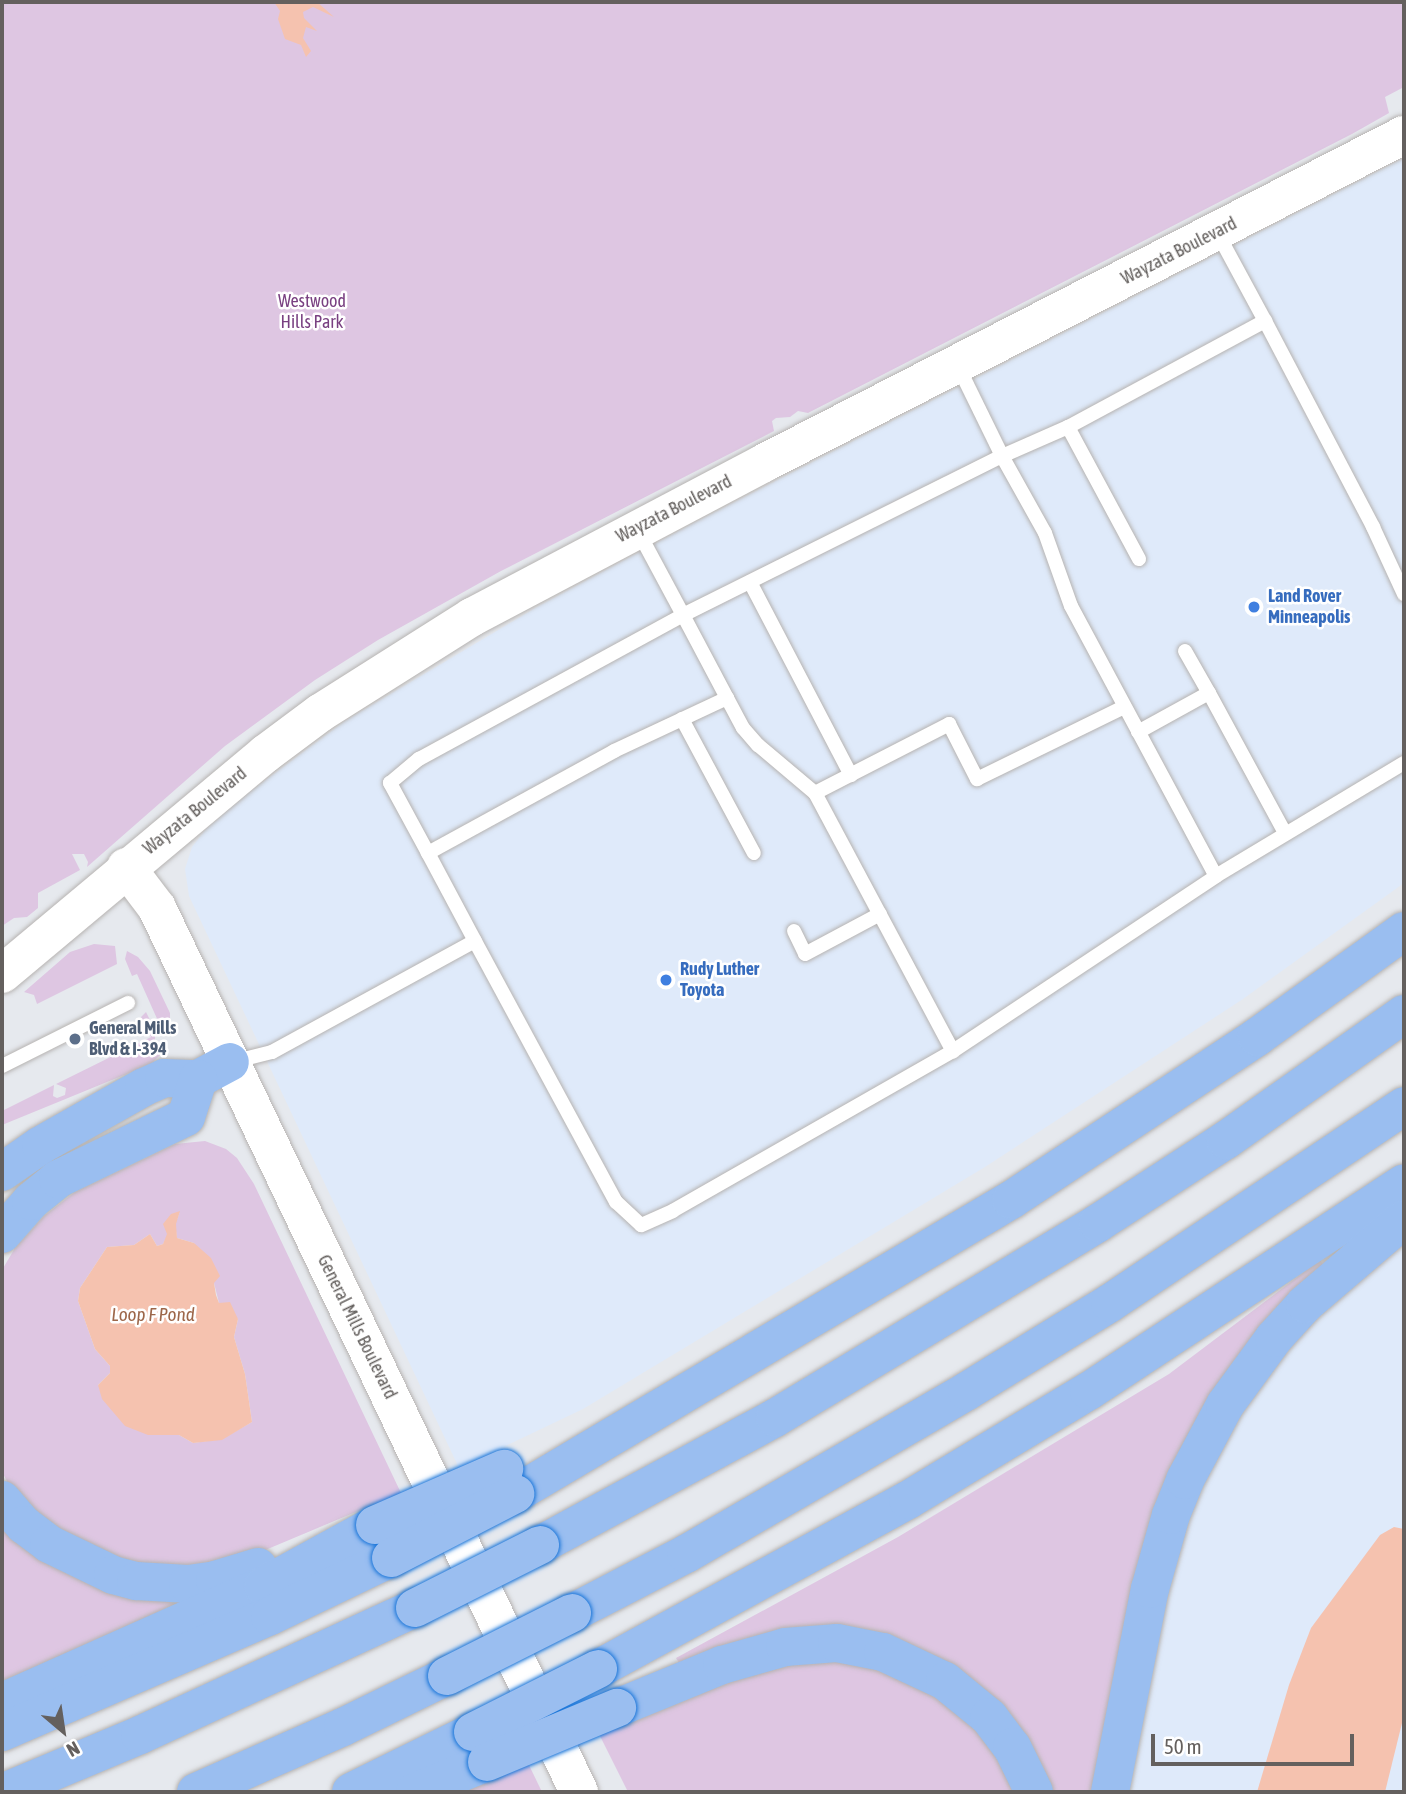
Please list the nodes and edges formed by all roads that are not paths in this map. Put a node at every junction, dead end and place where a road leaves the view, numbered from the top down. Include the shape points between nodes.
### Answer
1 (1404, 135) edge
2 (1216, 232) junction
3 (1265, 321) junction
4 (958, 365) junction
5 (1068, 427) junction
6 (1002, 456) junction
7 (637, 529) junction
8 (1139, 559) dead end
9 (750, 582) junction
10 (1404, 594) edge
11 (683, 615) junction
12 (1185, 651) dead end
13 (1209, 693) junction
14 (727, 698) junction
15 (1125, 707) junction
16 (682, 719) junction
17 (1138, 732) junction
18 (1404, 763) edge
19 (850, 775) junction
20 (815, 793) junction
21 (1285, 833) junction
22 (428, 853) junction
23 (754, 853) dead end
24 (126, 867) junction
25 (1216, 876) junction
26 (880, 914) junction
27 (794, 931) dead end
28 (1404, 931) edge
29 (475, 941) junction
30 (2, 974) edge
31 (128, 1003) dead end
32 (1404, 1014) edge
33 (953, 1051) junction
34 (2, 1066) edge
35 (214, 1071) junction
36 (144, 1087) junction
37 (1404, 1106) edge
38 (2, 1139) edge
39 (2, 1172) edge
40 (1404, 1183) edge
41 (1404, 1219) edge
42 (2, 1234) edge
43 (2, 1500) edge
44 (383, 1541) junction
45 (2, 1702) edge
46 (2, 1732) edge
47 (480, 1747) junction
48 (4, 1792) edge
49 (196, 1792) edge
50 (351, 1792) edge
51 (415, 1792) edge
52 (579, 1792) edge
53 (1034, 1792) edge
54 (1110, 1792) edge

1 - 2 street, Wayzata Boulevard
2 - 3 lane
2 - 4 street, Wayzata Boulevard
3 - 5 lane
3 - 10 lane
4 - 6 lane
4 - 7 street, Wayzata Boulevard
5 - 6 lane
5 - 8 lane
6 - 9 lane
6 - 15 lane via 1045,533 1070,606
7 - 11 lane
7 - 24 street, Wayzata Boulevard via 472,617 328,708
9 - 11 lane
9 - 19 lane
11 - 14 lane
11 - 22 lane via 419,759 390,783
12 - 13 lane
13 - 17 lane
13 - 21 lane
14 - 16 lane
14 - 20 lane via 758,745
15 - 17 lane
15 - 19 lane via 977,779 949,724
16 - 22 lane
16 - 23 lane
17 - 25 lane
18 - 21 lane
19 - 20 lane
20 - 26 lane
21 - 25 lane
22 - 29 lane
24 - 30 street, Wayzata Boulevard
24 - 35 street, General Mills Boulevard via 157,908
25 - 33 lane
26 - 27 lane via 805,954
26 - 33 lane
28 - 44 highway, bridge via 1257,1037 1011,1200 727,1367 510,1482
29 - 33 lane via 616,1202 641,1225
29 - 35 lane via 272,1052
31 - 34 lane
32 - 48 highway, bridge via 1226,1140 1098,1223 775,1418 415,1608 140,1735
35 - 36 highway via 164,1078
35 - 42 highway via 186,1117 58,1180 31,1201
35 - 52 street, General Mills Boulevard
36 - 38 highway via 51,1113
36 - 39 highway
37 - 49 highway, bridge via 1110,1303 686,1554 343,1727
40 - 47 highway, bridge via 1112,1376 908,1500 598,1669
41 - 54 highway via 1305,1304 1274,1338 1225,1405 1185,1480 1150,1589
43 - 44 highway via 24,1525 82,1562 113,1575 167,1583 215,1580
44 - 45 highway via 262,1586
44 - 46 highway via 270,1616
47 - 50 highway
47 - 51 highway
47 - 53 highway, bridge via 617,1708 722,1665 785,1647 837,1643 883,1652 945,1681 989,1717 1012,1747

